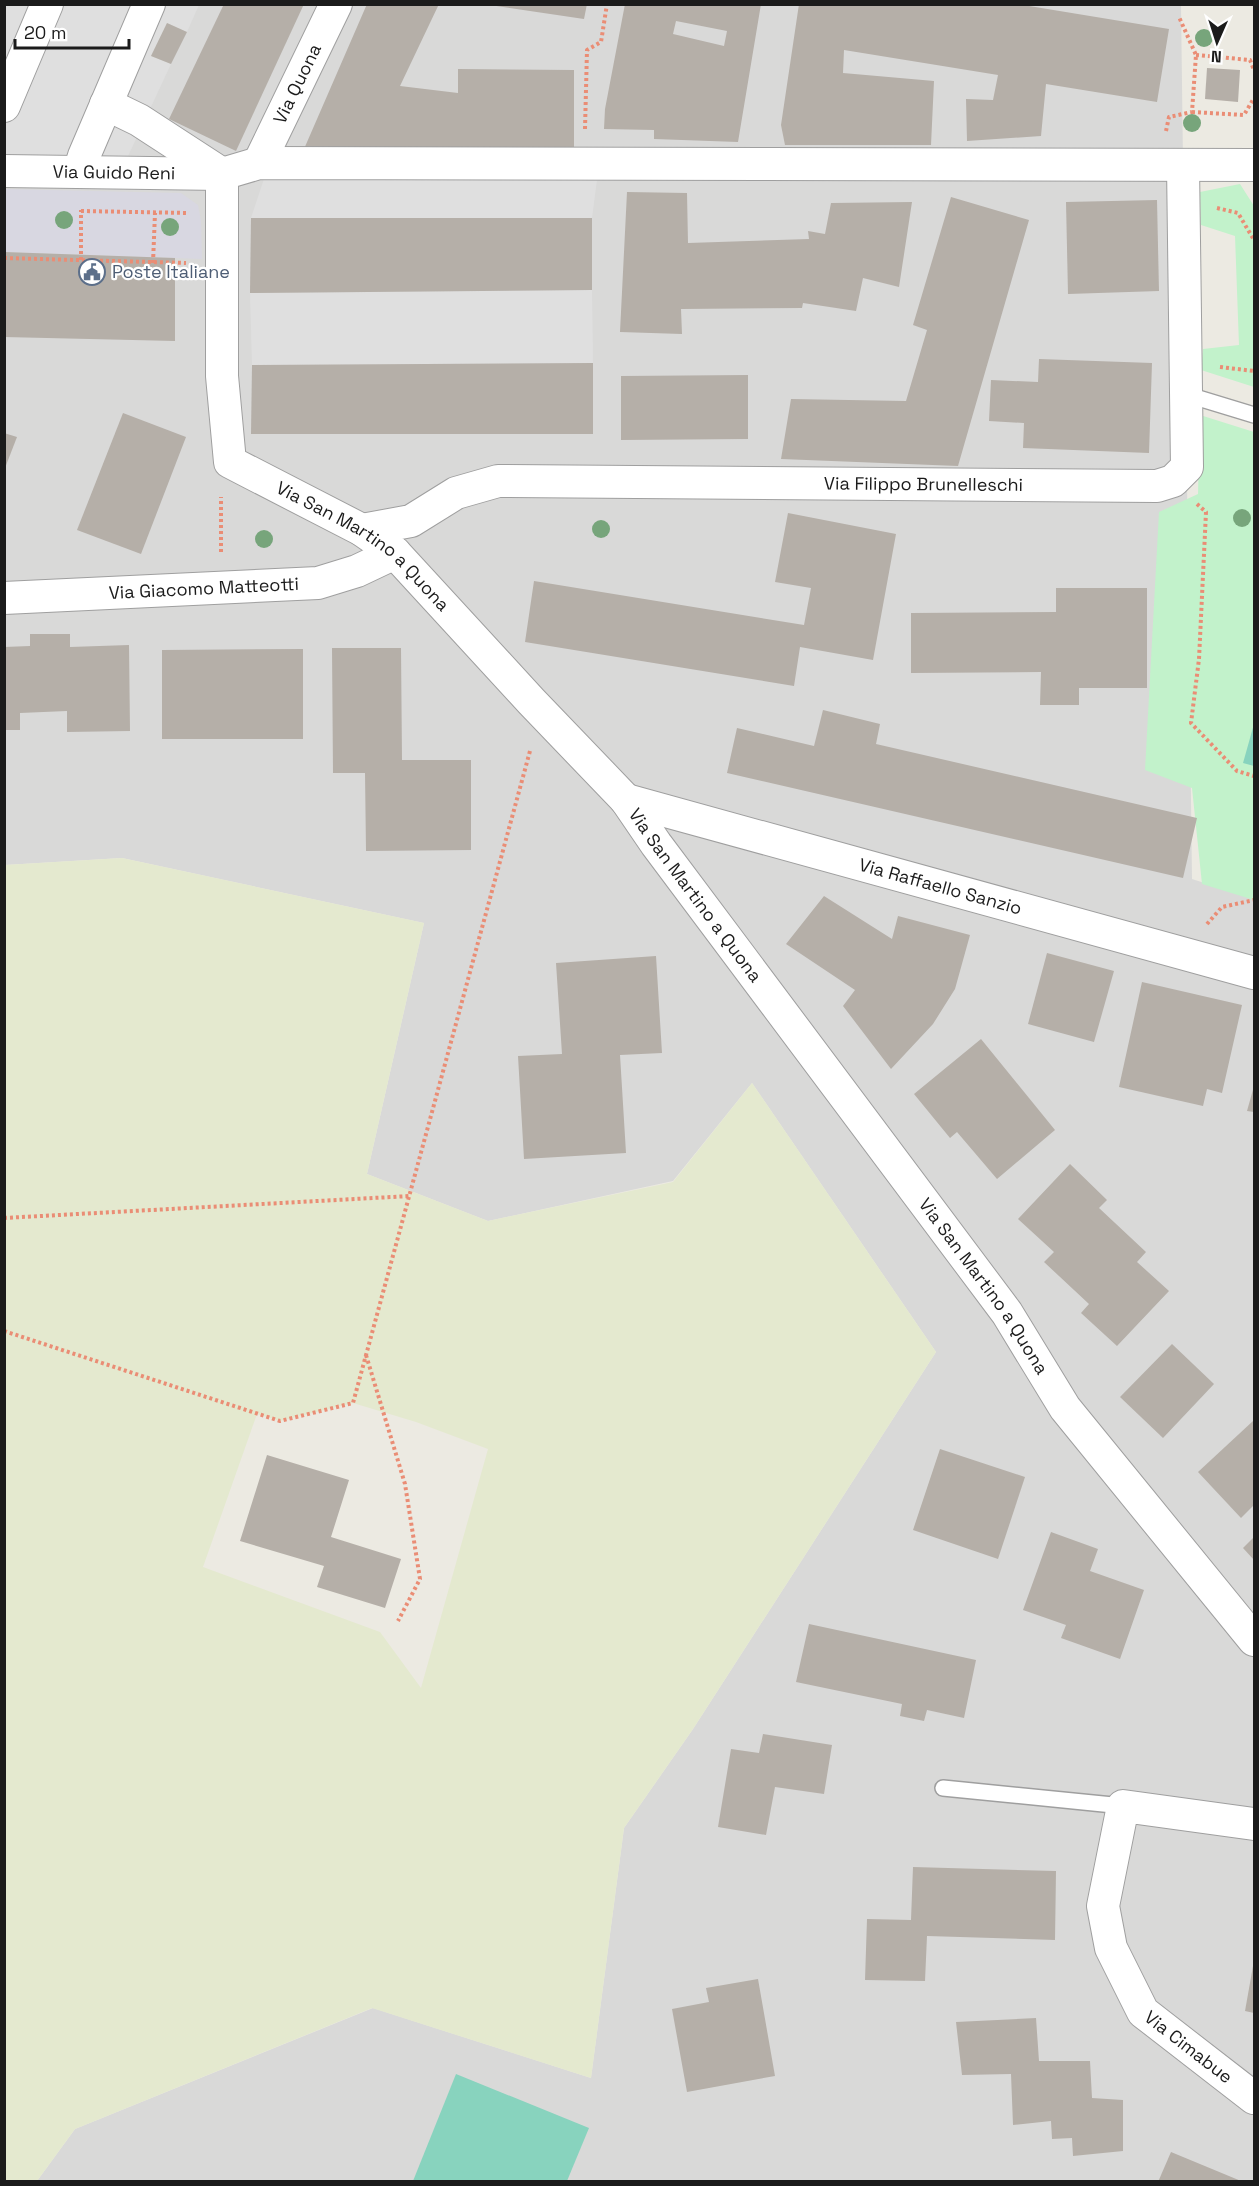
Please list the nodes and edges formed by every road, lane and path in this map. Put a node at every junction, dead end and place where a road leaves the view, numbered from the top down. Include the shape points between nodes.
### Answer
1 (47, 4) edge
2 (149, 4) edge
3 (336, 4) edge
4 (606, 4) edge
5 (1179, 17) dead end
6 (1196, 55) junction
7 (1254, 70) edge
8 (1254, 98) edge
9 (106, 104) junction
10 (4, 106) edge
11 (1192, 112) junction
12 (1166, 135) dead end
13 (585, 139) dead end
14 (259, 163) junction
15 (1183, 165) junction
16 (1254, 165) edge
17 (4, 171) edge
18 (79, 172) junction
19 (222, 174) junction
20 (1216, 207) dead end
21 (155, 213) junction
22 (195, 213) dead end
23 (1254, 240) edge
24 (4, 258) edge
25 (81, 260) junction
26 (153, 263) junction
27 (196, 263) dead end
28 (1185, 394) junction
29 (1254, 415) edge
30 (1173, 481) junction
31 (221, 490) dead end
32 (362, 530) junction
33 (395, 552) junction
34 (221, 560) dead end
35 (4, 598) edge
36 (541, 711) junction
37 (1254, 776) edge
38 (626, 800) junction
39 (1254, 900) edge
40 (1206, 925) dead end
41 (1254, 973) edge
42 (410, 1196) junction
43 (4, 1218) edge
44 (4, 1331) edge
45 (366, 1355) junction
46 (398, 1621) dead end
47 (1254, 1640) edge
48 (942, 1788) dead end
49 (1124, 1806) junction
50 (1254, 1824) edge
51 (1254, 2098) edge

1 - 10 street
2 - 9 street
3 - 14 street, Via Quona
4 - 13 path via 601,42 587,50
5 - 6 path
6 - 7 path via 1250,60
6 - 11 path
8 - 11 path via 1244,115
9 - 18 street
9 - 19 street via 139,120
11 - 12 path via 1169,117
14 - 15 street, Via Guido Reni
14 - 19 street, Via Guido Reni
15 - 16 street, Via Guido Reni
15 - 28 street
17 - 18 street, Via Guido Reni
18 - 19 street, Via Guido Reni
19 - 32 street, Via San Martino a Quona via 222,376 230,462
20 - 23 path via 1238,213
21 - 22 path
21 - 25 path via 81,211
21 - 26 path
24 - 25 path
25 - 26 path
26 - 27 path
28 - 29 lane
28 - 30 street via 1187,467
30 - 32 street, Via Filippo Brunelleschi via 1157,486 498,481 456,493 411,521
30 - 37 path via 1206,512 1199,659 1191,723 1237,771
31 - 34 path
32 - 33 street, Via San Martino a Quona
33 - 35 street, Via Giacomo Matteotti via 357,571 318,583
33 - 36 street, Via San Martino a Quona
36 - 38 street, Via San Martino a Quona
36 - 42 path
38 - 41 street, Via Raffaello Sanzio
38 - 47 street, Via San Martino a Quona via 1007,1313 1065,1408
39 - 40 path via 1222,907
42 - 43 path
42 - 45 path
44 - 45 path via 280,1421 353,1403
45 - 46 path via 405,1484 420,1579
48 - 49 lane
49 - 50 street
49 - 51 street, Via Cimabue via 1103,1906 1111,1948 1143,2013

